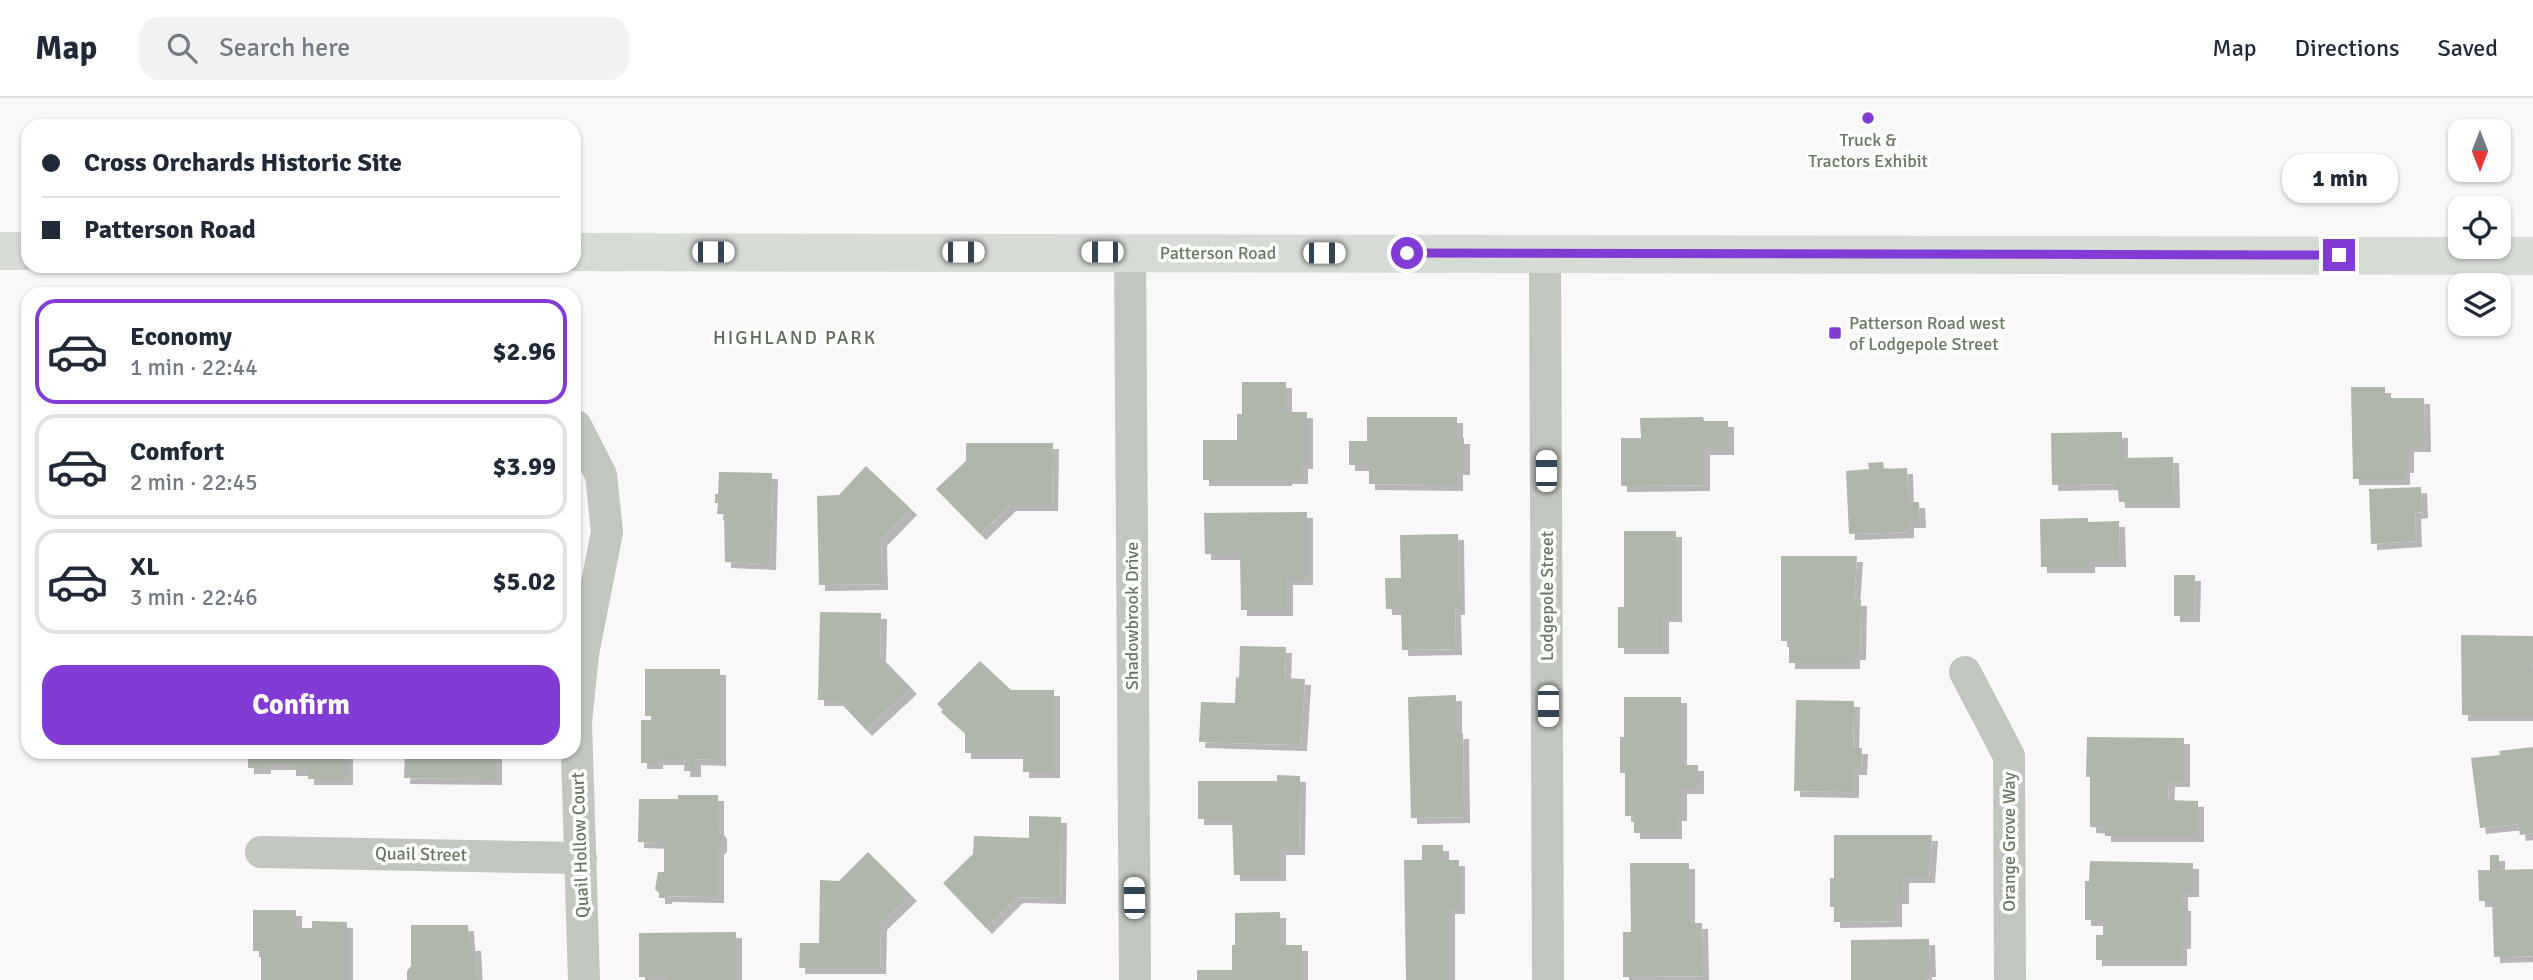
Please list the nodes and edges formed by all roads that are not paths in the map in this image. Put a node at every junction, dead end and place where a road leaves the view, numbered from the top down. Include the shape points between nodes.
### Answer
1 (0, 251) edge
2 (21, 251) edge
3 (581, 252) edge
4 (1130, 253) junction
5 (1545, 253) junction
6 (2533, 256) edge
7 (581, 436) edge
8 (1965, 672) dead end
9 (581, 673) edge
10 (577, 759) edge
11 (261, 852) dead end
12 (581, 858) junction
13 (584, 980) edge
14 (1135, 980) edge
15 (1548, 980) edge
16 (2010, 980) edge

1 - 2 main road
3 - 4 main road, Patterson Road
4 - 5 main road, Patterson Road
4 - 14 street, Shadowbrook Drive
5 - 6 main road, Patterson Road
5 - 15 street, Lodgepole Street
7 - 9 street, Quail Hollow Court via 601,475 607,532
8 - 16 street, Orange Grove Way via 2009,756
10 - 12 street, Quail Hollow Court
11 - 12 street, Quail Street
12 - 13 street, Quail Hollow Court

